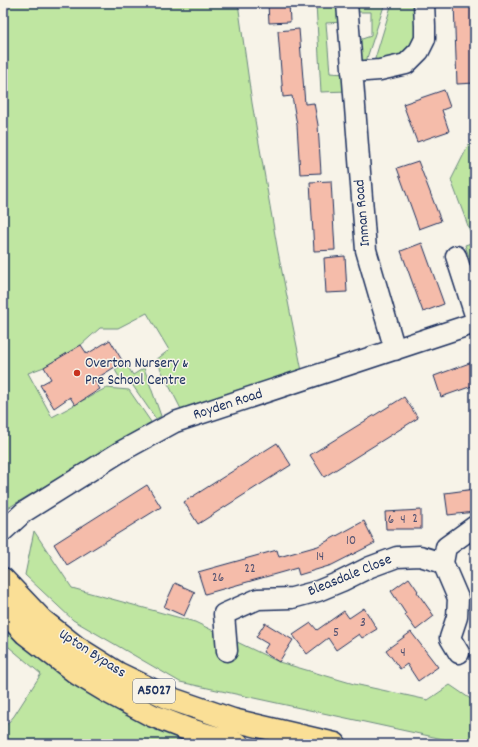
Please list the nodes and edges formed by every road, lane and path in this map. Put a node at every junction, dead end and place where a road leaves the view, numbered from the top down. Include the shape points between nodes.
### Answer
1 (347, 3) edge
2 (424, 3) edge
3 (352, 72) junction
4 (456, 256) dead end
5 (475, 315) edge
6 (475, 323) edge
7 (395, 350) junction
8 (475, 526) edge
9 (3, 531) edge
10 (443, 563) junction
11 (3, 579) edge
12 (3, 610) edge
13 (227, 651) dead end
14 (459, 653) dead end
15 (238, 744) edge
16 (335, 744) edge

1 - 3 street, Inman Road
2 - 3 street via 425,39 419,51 406,64 380,70
3 - 7 street, Inman Road via 366,250
4 - 5 street
6 - 7 street, Royden Road
7 - 9 street, Royden Road via 175,422 120,452 24,512
8 - 10 street via 446,547
10 - 13 street, Bleasdale Close via 420,556 397,556 318,591 292,598 258,599 224,614
10 - 14 street via 458,598 457,617 450,638
11 - 16 main road, Upton Bypass / A5027 via 42,620 76,647 119,674 169,698 233,720
12 - 15 main road, Upton Bypass / A5027 via 25,633 78,674 108,692 151,715

